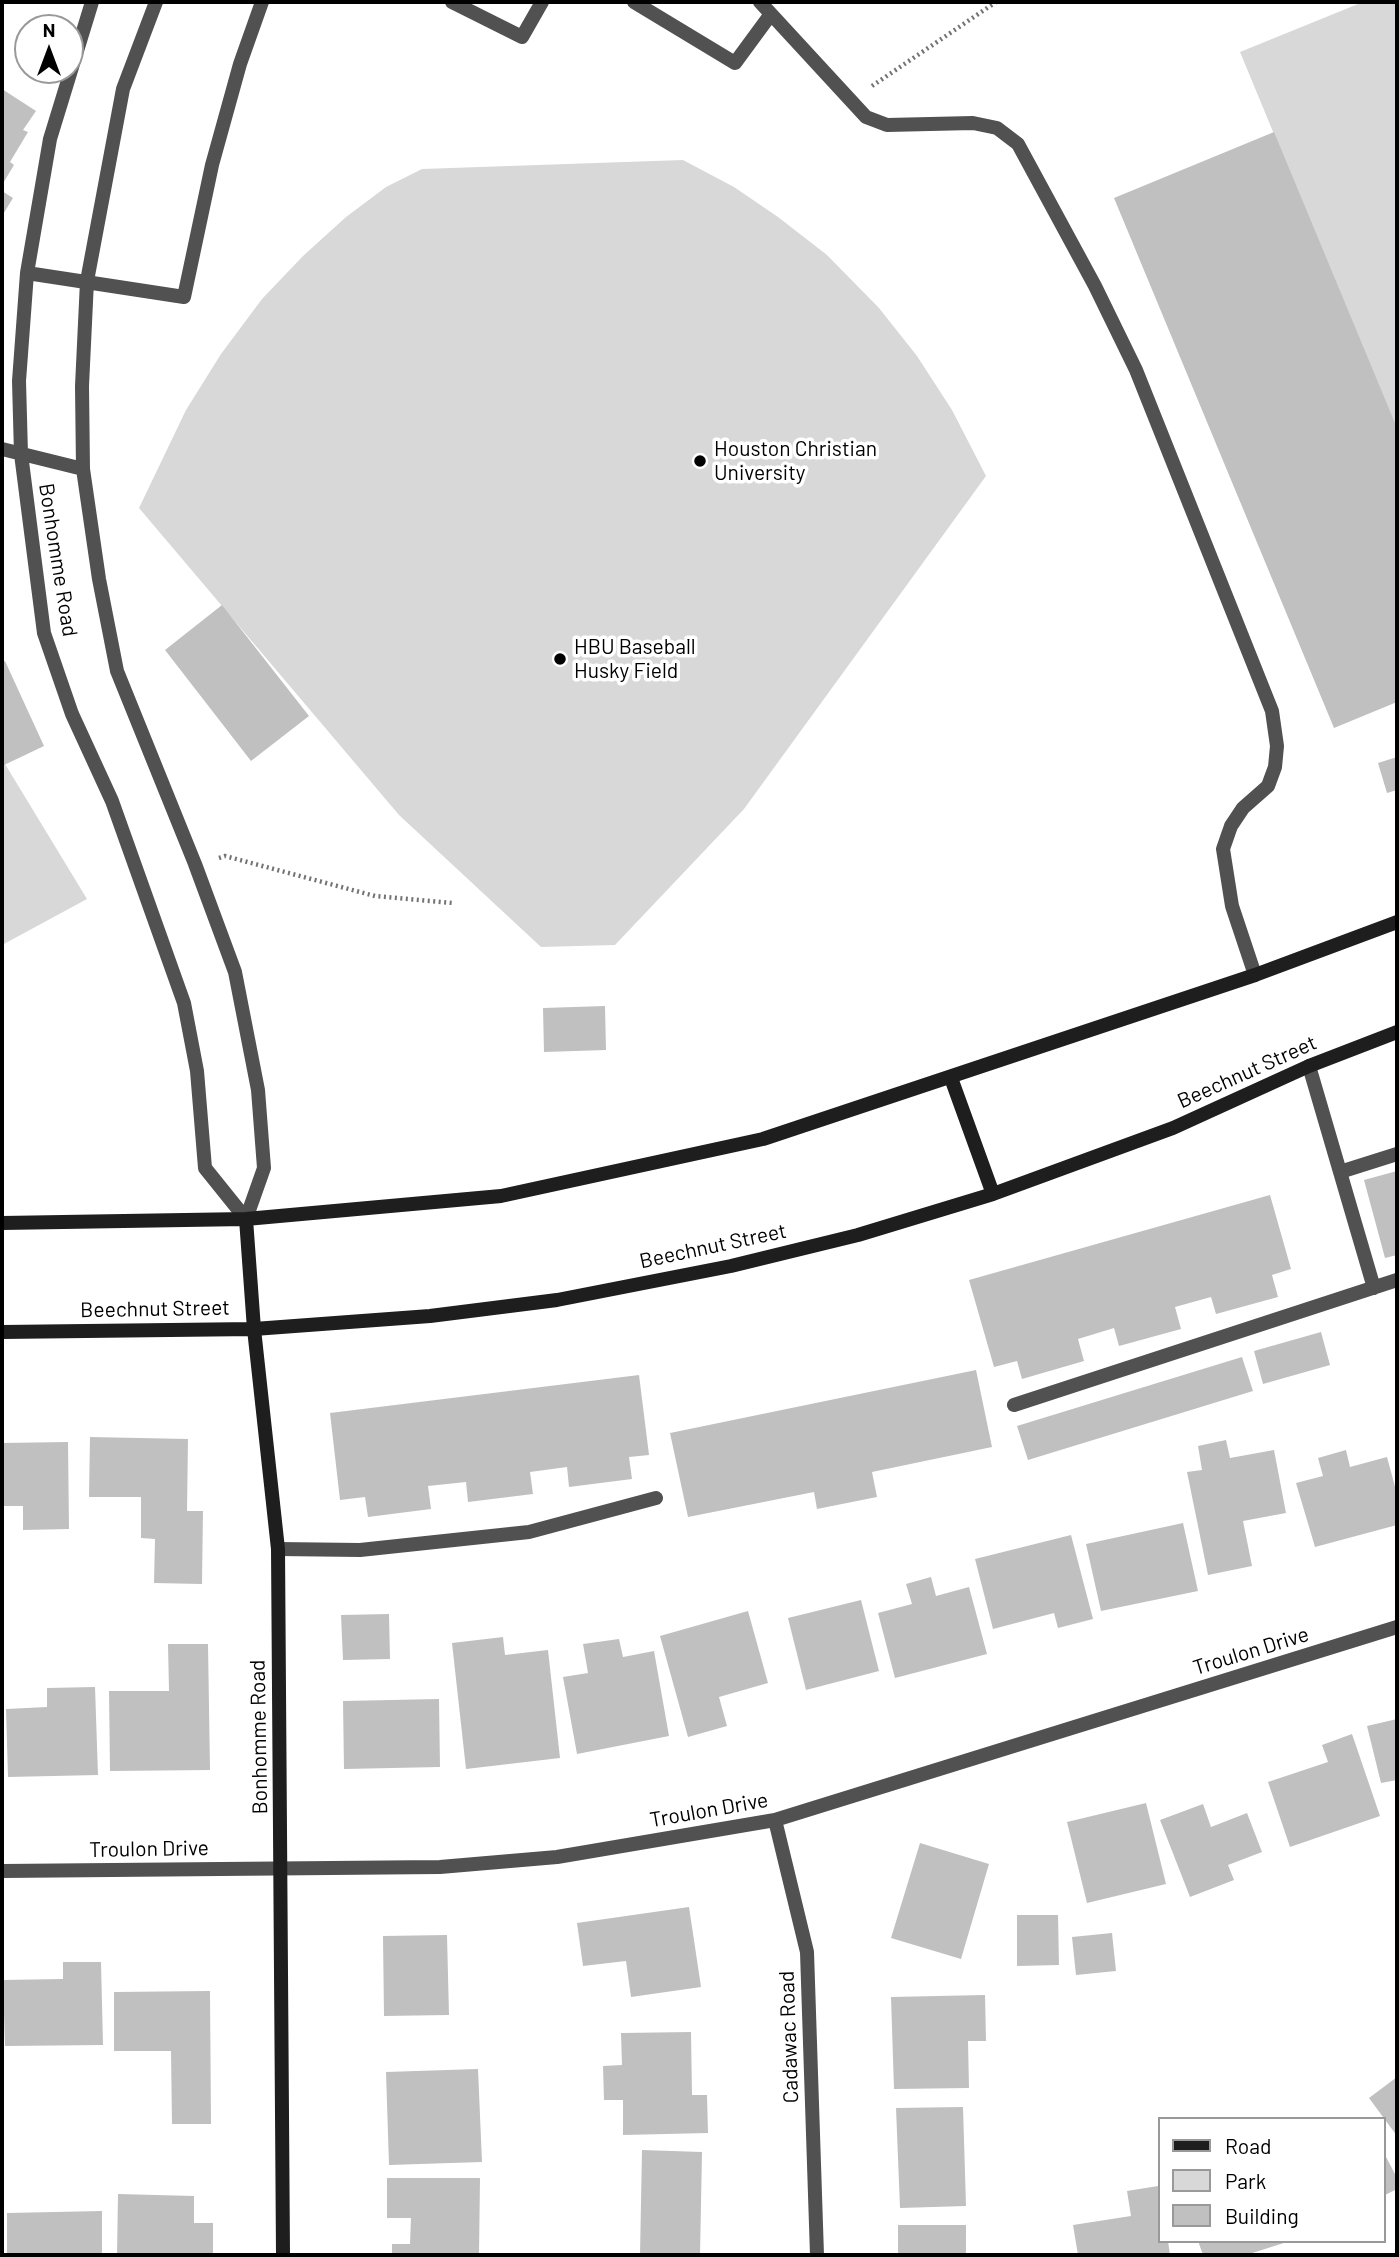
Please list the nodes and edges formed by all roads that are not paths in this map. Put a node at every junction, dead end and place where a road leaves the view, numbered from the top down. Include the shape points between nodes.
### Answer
1 (92, 2) edge
2 (156, 2) edge
3 (262, 2) edge
4 (452, 2) edge
5 (542, 2) edge
6 (634, 2) edge
7 (760, 2) edge
8 (771, 14) junction
9 (27, 273) junction
10 (87, 281) junction
11 (2, 449) edge
12 (21, 454) junction
13 (83, 470) junction
14 (1397, 922) edge
15 (1255, 975) junction
16 (1397, 1031) edge
17 (1309, 1066) junction
18 (951, 1078) junction
19 (1397, 1154) edge
20 (1340, 1172) junction
21 (993, 1194) junction
22 (246, 1219) junction
23 (2, 1223) edge
24 (1397, 1280) edge
25 (1374, 1288) junction
26 (254, 1329) junction
27 (2, 1332) edge
28 (1014, 1405) dead end
29 (656, 1498) dead end
30 (278, 1549) junction
31 (1397, 1627) edge
32 (775, 1820) junction
33 (282, 1868) junction
34 (2, 1871) edge
35 (283, 2255) edge
36 (817, 2255) edge

1 - 9 street, Bonhomme Road via 50,139
2 - 10 street, Bonhomme Road via 122,89
3 - 10 street via 212,165 184,298
4 - 5 street via 522,37
6 - 8 street via 735,62
7 - 8 street
8 - 15 street via 866,117 887,125 997,128 1018,144 1136,370 1272,711 1275,767 1268,786 1231,826 1223,849 1232,906
9 - 10 street
9 - 12 street, Bonhomme Road via 19,381
10 - 13 street, Bonhomme Road
11 - 12 street
12 - 13 street
12 - 22 street, Bonhomme Road via 44,633 72,715 117,814 184,1003 197,1071 205,1168
13 - 22 street, Bonhomme Road via 117,671 234,972 258,1090 264,1168
14 - 15 main road
15 - 18 main road
16 - 17 main road, Beechnut Street
17 - 20 street
17 - 21 main road, Beechnut Street via 1173,1128
18 - 21 main road
18 - 22 main road via 763,1139 501,1196
19 - 20 street
20 - 25 street
21 - 26 main road, Beechnut Street via 858,1235 731,1266 557,1300 430,1316
22 - 23 main road
22 - 26 main road, Bonhomme Road
24 - 25 street
25 - 28 street
26 - 27 main road, Beechnut Street
26 - 30 main road, Bonhomme Road
29 - 30 street via 529,1532 360,1550
30 - 33 main road, Bonhomme Road
31 - 32 street, Troulon Drive
32 - 33 street, Troulon Drive via 556,1857 440,1867
32 - 36 street, Cadawac Road via 807,1952
33 - 34 street, Troulon Drive
33 - 35 main road, Bonhomme Road

